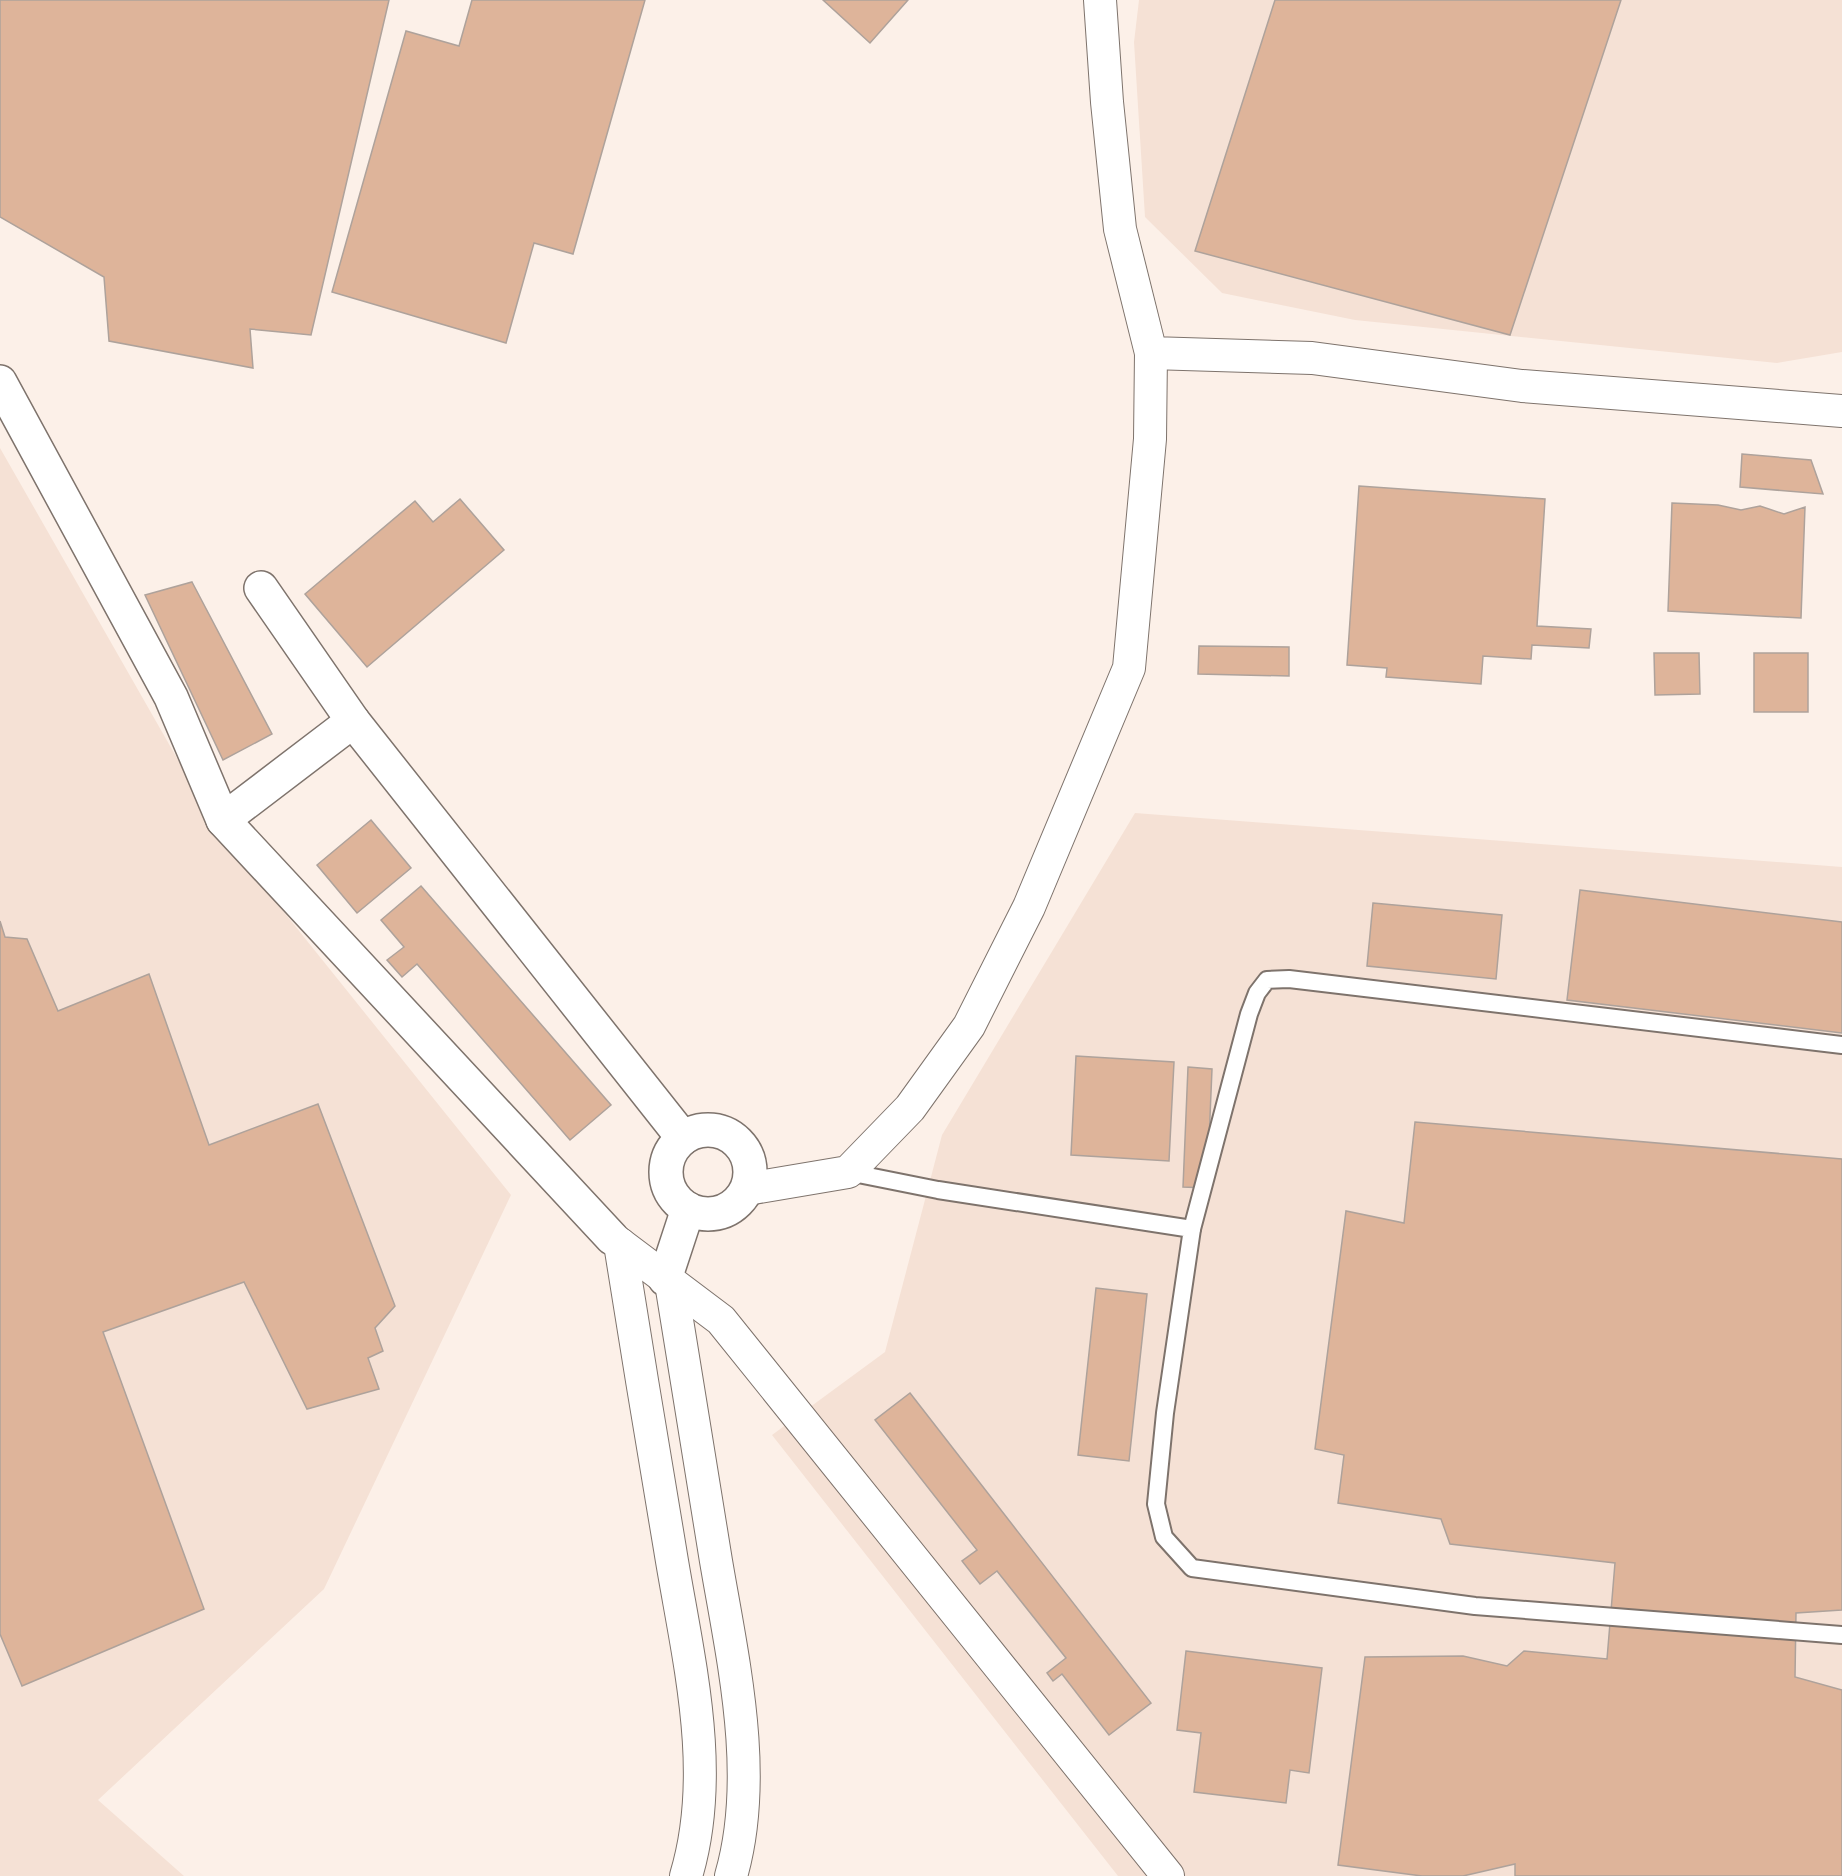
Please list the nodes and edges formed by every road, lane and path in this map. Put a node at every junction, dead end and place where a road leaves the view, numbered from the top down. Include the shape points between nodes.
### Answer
1 (1100, 0) edge
2 (1151, 353) junction
3 (0, 382) edge
4 (1842, 411) edge
5 (261, 588) dead end
6 (353, 722) junction
7 (223, 820) junction
8 (1842, 1045) edge
9 (683, 1138) junction
10 (848, 1172) junction
11 (747, 1189) junction
12 (688, 1209) junction
13 (1192, 1229) junction
14 (616, 1241) junction
15 (668, 1281) junction
16 (1842, 1635) edge
17 (686, 1876) edge
18 (731, 1876) edge
19 (1168, 1876) edge

1 - 2 street via 1120,229
2 - 4 street via 1312,358 1522,386
2 - 10 street via 1150,439 1129,668 1029,907 969,1026 910,1108
3 - 7 street via 171,697
5 - 6 street
6 - 7 street
6 - 9 street
7 - 14 street
8 - 13 lane via 1289,979 1267,980 1249,1014
9 - 11 street via 695,1131 709,1130 734,1139 749,1162
9 - 12 street via 673,1148 665,1175 677,1201
10 - 11 street
10 - 13 lane
11 - 12 street via 729,1209 716,1214
12 - 15 street
13 - 16 lane via 1156,1504 1164,1537 1192,1568 1475,1605
14 - 15 street
14 - 17 street via 693,1694 700,1791 698,1823
15 - 18 street via 737,1690 744,1791 742,1829
15 - 19 street via 721,1320

